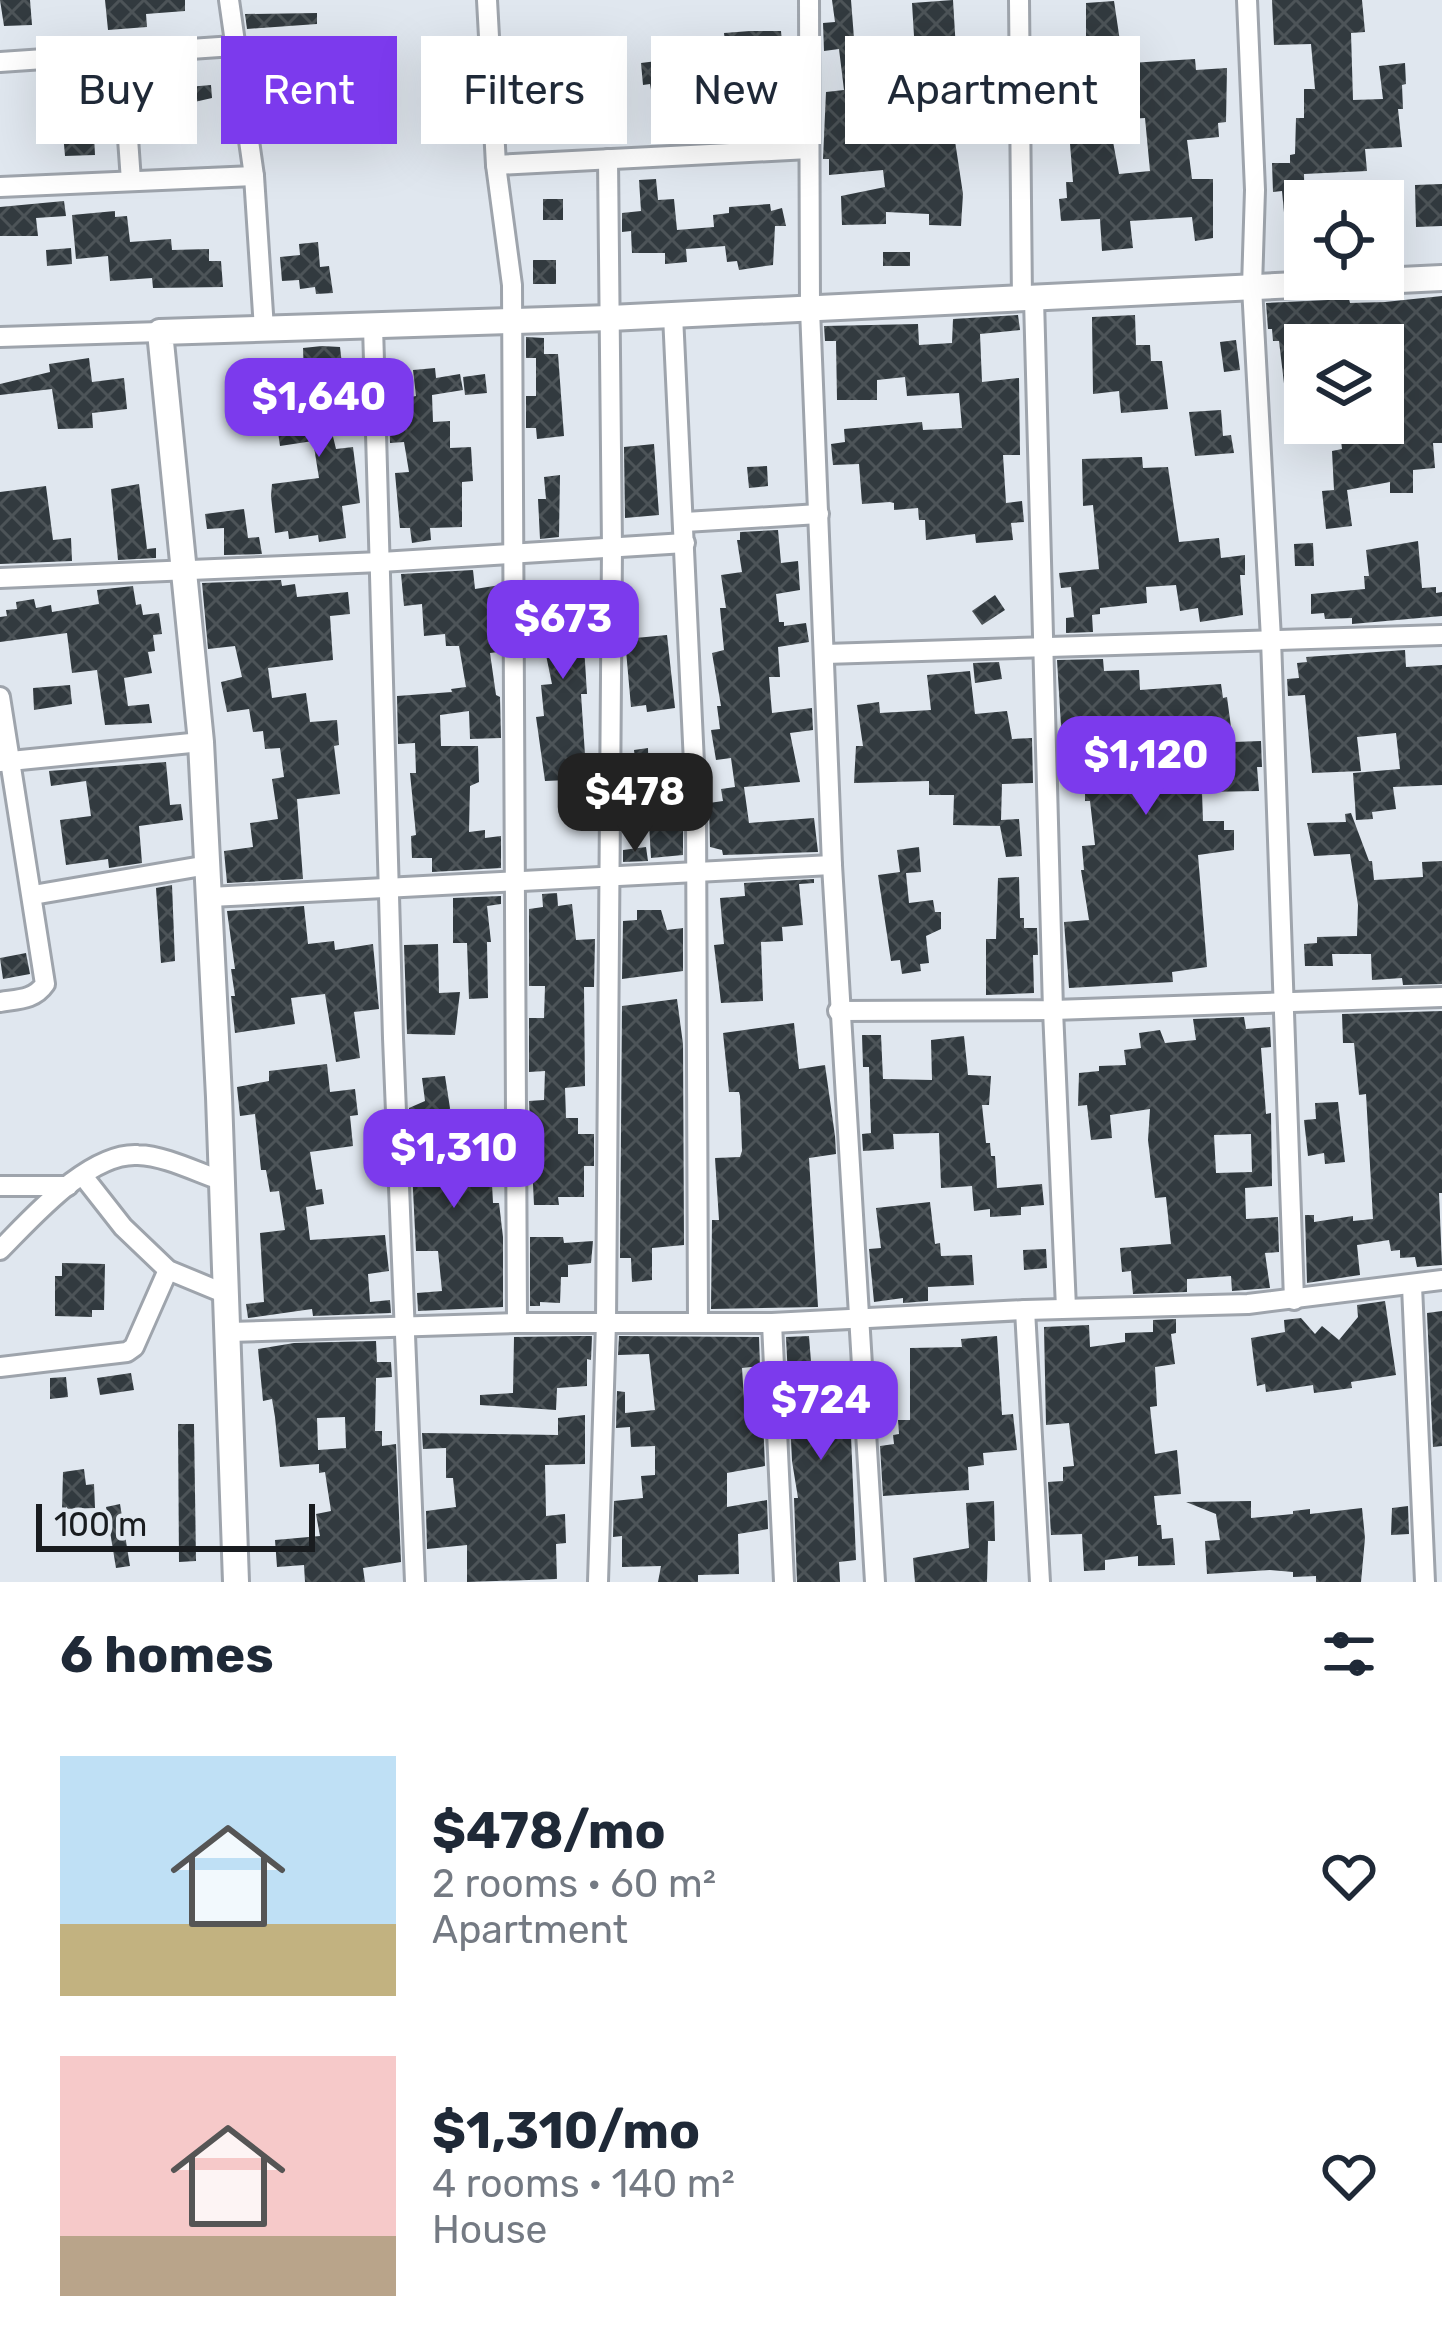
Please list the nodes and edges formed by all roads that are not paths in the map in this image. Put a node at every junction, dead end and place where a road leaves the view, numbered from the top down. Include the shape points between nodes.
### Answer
1 (229, 0) edge
2 (487, 0) edge
3 (809, 0) edge
4 (1019, 0) edge
5 (1247, 0) edge
6 (233, 36) edge
7 (36, 59) edge
8 (0, 62) edge
9 (128, 144) edge
10 (249, 144) edge
11 (808, 148) junction
12 (608, 159) junction
13 (496, 165) junction
14 (254, 176) junction
15 (130, 182) junction
16 (0, 188) edge
17 (1442, 278) edge
18 (1252, 287) junction
19 (1028, 299) junction
20 (810, 309) junction
21 (673, 315) junction
22 (610, 318) junction
23 (512, 321) junction
24 (373, 326) junction
25 (264, 328) junction
26 (160, 332) junction
27 (0, 337) edge
28 (819, 514) junction
29 (685, 522) junction
30 (685, 543) junction
31 (612, 548) junction
32 (514, 554) junction
33 (381, 562) junction
34 (185, 567) junction
35 (0, 578) edge
36 (1442, 635) edge
37 (1271, 639) junction
38 (1046, 649) junction
39 (825, 654) junction
40 (0, 697) edge
41 (201, 742) junction
42 (5, 761) edge
43 (208, 865) junction
44 (832, 865) junction
45 (697, 870) junction
46 (608, 875) junction
47 (517, 879) junction
48 (388, 886) junction
49 (33, 896) junction
50 (210, 897) junction
51 (1442, 997) edge
52 (1284, 999) junction
53 (0, 1002) edge
54 (1052, 1010) junction
55 (838, 1011) junction
56 (220, 1180) junction
57 (75, 1181) junction
58 (0, 1186) edge
59 (0, 1250) edge
60 (168, 1270) junction
61 (1442, 1280) edge
62 (1412, 1286) junction
63 (226, 1294) junction
64 (1294, 1300) junction
65 (1066, 1308) junction
66 (1025, 1310) junction
67 (862, 1320) junction
68 (606, 1322) junction
69 (518, 1323) junction
70 (698, 1323) junction
71 (772, 1323) junction
72 (406, 1325) junction
73 (229, 1332) junction
74 (0, 1367) edge
75 (236, 1582) edge
76 (415, 1582) edge
77 (598, 1582) edge
78 (784, 1582) edge
79 (875, 1582) edge
80 (1040, 1582) edge
81 (1425, 1582) edge

1 - 6 street
2 - 13 street
3 - 11 street
4 - 19 street
5 - 18 street
7 - 8 street
9 - 15 street
10 - 14 street
11 - 12 street
11 - 20 street
12 - 13 street
12 - 22 street
13 - 23 street
14 - 15 street
14 - 25 street
15 - 16 street
17 - 18 street
18 - 19 street
18 - 37 street
19 - 20 street
19 - 38 street
20 - 21 street
20 - 28 street
21 - 22 street
21 - 29 street
22 - 23 street
22 - 31 street
23 - 24 street
23 - 32 street
24 - 25 street
24 - 33 street
25 - 26 street
26 - 27 street
26 - 34 street
28 - 29 street
28 - 39 street
29 - 30 street
30 - 31 street
30 - 45 street
31 - 32 street
31 - 46 street
32 - 33 street
32 - 47 street
33 - 34 street
33 - 48 street
34 - 35 street
34 - 41 street
36 - 37 street
37 - 38 street
37 - 52 street
38 - 39 street
38 - 54 street
39 - 44 street
40 - 42 street
41 - 42 street
41 - 43 street
42 - 49 street
43 - 49 street
43 - 50 street
44 - 45 street
44 - 55 street
45 - 46 street
45 - 70 street
46 - 47 street
46 - 68 street
47 - 48 street
47 - 69 street
48 - 50 street
48 - 72 street
49 - 53 street via 45,984 28,998
50 - 56 street
51 - 52 street
52 - 54 street
52 - 64 street
54 - 55 street
54 - 65 street
55 - 67 street
56 - 57 street via 129,1154
56 - 63 street
57 - 58 street
57 - 59 street
57 - 60 street
60 - 63 street
60 - 74 street via 127,1352
61 - 62 street
62 - 64 street
62 - 81 street
63 - 73 street
64 - 65 street
65 - 66 street
66 - 67 street
66 - 80 street
67 - 71 street
67 - 79 street
68 - 69 street
68 - 70 street
68 - 77 street
69 - 72 street
70 - 71 street
71 - 78 street
72 - 73 street
72 - 76 street
73 - 75 street

